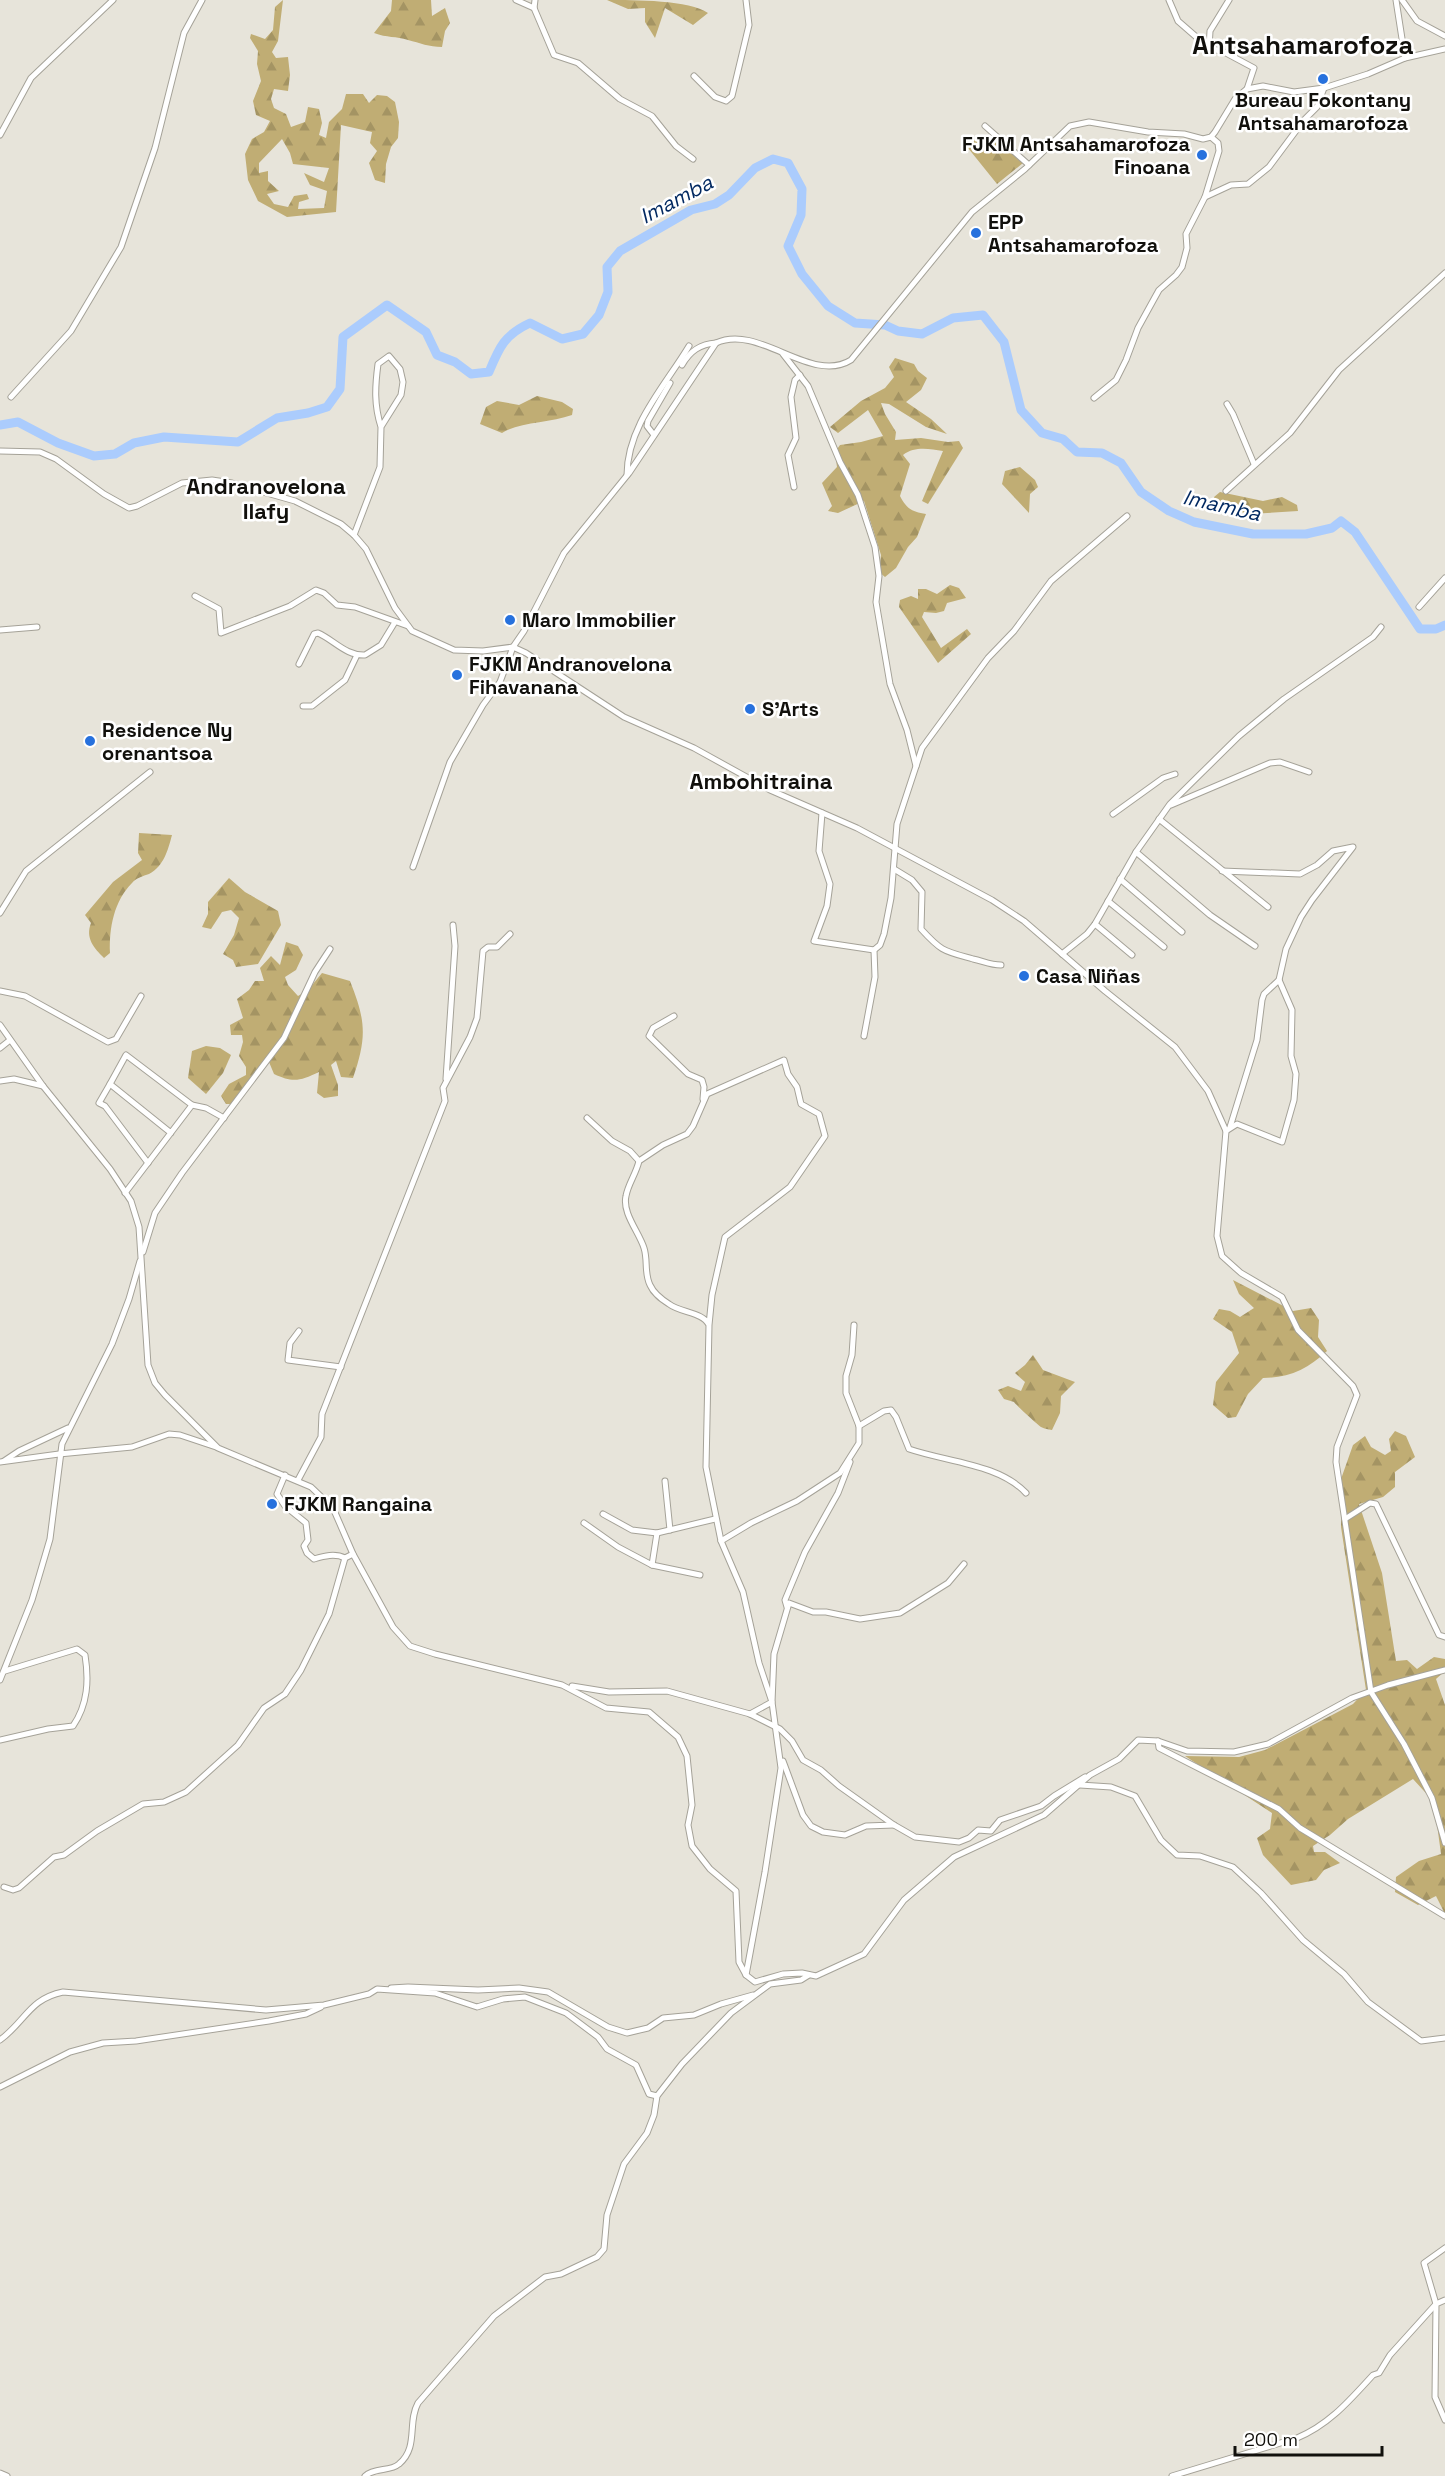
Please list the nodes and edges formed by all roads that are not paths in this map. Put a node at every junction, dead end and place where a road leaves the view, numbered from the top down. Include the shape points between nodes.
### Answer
1 (113, 0) edge
2 (202, 0) edge
3 (516, 0) edge
4 (535, 0) edge
5 (746, 0) edge
6 (1169, 0) edge
7 (1229, 0) edge
8 (1396, 0) edge
9 (1402, 0) edge
10 (534, 8) junction
11 (1445, 36) edge
12 (1209, 48) junction
13 (1445, 49) edge
14 (1405, 58) junction
15 (694, 76) dead end
16 (1246, 88) junction
17 (1324, 88) junction
18 (985, 126) dead end
19 (0, 135) edge
20 (1211, 137) junction
21 (693, 159) dead end
22 (1029, 165) junction
23 (1205, 197) junction
24 (1445, 273) edge
25 (716, 343) junction
26 (689, 346) dead end
27 (782, 352) junction
28 (800, 375) junction
29 (11, 397) dead end
30 (1094, 398) dead end
31 (1227, 404) dead end
32 (381, 427) junction
33 (654, 435) junction
34 (0, 452) edge
35 (1254, 464) junction
36 (627, 475) junction
37 (794, 487) dead end
38 (1226, 492) dead end
39 (1126, 516) dead end
40 (354, 535) junction
41 (1445, 578) edge
42 (195, 596) dead end
43 (1419, 607) dead end
44 (395, 622) junction
45 (37, 627) dead end
46 (409, 627) junction
47 (1381, 627) dead end
48 (0, 630) edge
49 (513, 647) junction
50 (357, 655) junction
51 (299, 664) dead end
52 (303, 706) dead end
53 (916, 766) junction
54 (150, 772) dead end
55 (1309, 772) dead end
56 (1175, 774) dead end
57 (1169, 806) junction
58 (822, 813) junction
59 (1113, 814) dead end
60 (1158, 819) junction
61 (896, 850) junction
62 (1136, 852) junction
63 (413, 867) dead end
64 (894, 869) junction
65 (1222, 872) junction
66 (1120, 879) junction
67 (1108, 901) junction
68 (1268, 907) dead end
69 (0, 913) edge
70 (1095, 924) junction
71 (453, 925) dead end
72 (1182, 932) dead end
73 (510, 934) dead end
74 (1164, 946) dead end
75 (1255, 946) dead end
76 (330, 949) dead end
77 (874, 950) junction
78 (1062, 954) junction
79 (1132, 955) dead end
80 (1001, 965) dead end
81 (1279, 980) junction
82 (0, 991) edge
83 (141, 996) dead end
84 (674, 1016) dead end
85 (0, 1025) edge
86 (864, 1036) dead end
87 (10, 1040) junction
88 (0, 1048) edge
89 (0, 1081) edge
90 (446, 1081) junction
91 (110, 1084) junction
92 (43, 1086) junction
93 (703, 1101) junction
94 (192, 1105) junction
95 (224, 1118) junction
96 (587, 1118) dead end
97 (1228, 1129) junction
98 (171, 1133) junction
99 (639, 1161) junction
100 (148, 1163) junction
101 (125, 1193) junction
102 (141, 1257) junction
103 (709, 1325) junction
104 (854, 1325) dead end
105 (298, 1331) dead end
106 (341, 1367) junction
107 (859, 1426) junction
108 (68, 1428) junction
109 (218, 1448) junction
110 (856, 1449) junction
111 (59, 1454) junction
112 (2, 1462) edge
113 (285, 1475) junction
114 (298, 1480) junction
115 (665, 1481) dead end
116 (1026, 1493) dead end
117 (603, 1514) dead end
118 (1345, 1519) junction
119 (715, 1520) junction
120 (584, 1523) dead end
121 (670, 1530) junction
122 (657, 1533) junction
123 (721, 1542) junction
124 (353, 1554) junction
125 (345, 1558) junction
126 (964, 1564) dead end
127 (652, 1565) junction
128 (700, 1575) dead end
129 (787, 1607) junction
130 (1445, 1637) edge
131 (1445, 1670) edge
132 (5, 1671) junction
133 (0, 1680) edge
134 (562, 1685) junction
135 (1371, 1692) junction
136 (772, 1702) junction
137 (750, 1714) junction
138 (775, 1726) junction
139 (0, 1740) edge
140 (1158, 1741) junction
141 (778, 1745) junction
142 (1090, 1775) junction
143 (1080, 1785) junction
144 (894, 1825) junction
145 (1445, 1843) edge
146 (4, 1887) dead end
147 (1445, 1916) edge
148 (746, 1975) junction
149 (809, 1975) junction
150 (377, 1989) junction
151 (755, 1995) junction
152 (324, 2005) junction
153 (1445, 2037) edge
154 (0, 2040) edge
155 (0, 2087) edge
156 (657, 2096) junction
157 (1445, 2248) edge
158 (1445, 2300) edge
159 (1436, 2304) junction
160 (1445, 2420) edge
161 (0, 2474) edge
162 (7, 2476) edge
163 (365, 2476) edge
164 (1172, 2476) edge

1 - 19 street via 31,78
2 - 29 street via 184,33 155,148 121,248 71,331
3 - 10 street
4 - 10 street
5 - 15 street via 749,25 732,96 726,101 715,97
6 - 12 street via 1178,21
7 - 12 street via 1210,31
8 - 14 street
9 - 11 street via 1417,21
10 - 21 street via 554,55 578,63 620,99 652,116 676,146
12 - 16 street via 1254,68
13 - 14 street
14 - 17 street
16 - 17 street via 1263,86 1294,92
16 - 20 street
17 - 23 street via 1317,107 1275,162 1248,184 1231,185
18 - 22 street
20 - 22 street via 1080,123 1070,126
20 - 23 street via 1220,151
22 - 27 street via 972,212 851,360 833,366
23 - 30 street via 1186,234 1182,267 1159,290 1116,380
24 - 35 street via 1339,370 1290,433
25 - 27 street via 730,339 749,341
25 - 33 street
25 - 33 street via 705,343 684,360 652,412 647,426
26 - 36 street via 641,421
27 - 28 street
28 - 37 street via 791,397 796,438 788,456
28 - 53 street via 858,495 874,547 879,576 876,602 890,684
31 - 35 street
32 - 32 street via 401,395 403,382 400,369 389,356 378,364 375,385 374,406
32 - 40 street via 380,466
33 - 36 street
34 - 40 street via 40,452 129,508 182,483 212,480 295,501 341,524
35 - 38 street
36 - 49 street via 564,554
39 - 53 street via 1051,581 942,720 922,748
40 - 46 street via 366,549 395,608
41 - 43 street
42 - 44 street via 219,609 221,633 290,606 316,590 337,605 355,607
44 - 46 street
44 - 50 street via 381,645 365,655
45 - 48 street
46 - 49 street via 454,650
47 - 57 street via 1373,637 1284,699 1239,736
49 - 58 street via 624,717
49 - 63 street via 500,682 450,762
50 - 51 street via 318,633
50 - 52 street via 345,680 312,706
53 - 61 street via 897,824
54 - 69 street via 26,871
55 - 57 street via 1280,762 1270,763
56 - 59 street via 1163,778
57 - 60 street
58 - 61 street
58 - 77 street via 819,851 830,884 827,906 814,941
60 - 62 street
60 - 65 street
61 - 64 street
61 - 78 street via 992,900
62 - 66 street
62 - 75 street via 1210,915
64 - 77 street via 884,934
64 - 80 street via 922,892 921,929 938,947 952,955
65 - 68 street
65 - 81 street via 1300,874 1333,852 1353,847 1301,917 1286,949
66 - 67 street
66 - 72 street
67 - 70 street
67 - 74 street
70 - 78 street
70 - 79 street
71 - 90 street
73 - 90 street via 497,947 483,951 477,1018
76 - 95 street via 284,1038
77 - 86 street via 875,977
78 - 97 street via 1175,1047 1208,1091
81 - 97 street via 1264,994 1257,1040
81 - 97 street via 1292,1010 1291,1056 1296,1074 1294,1100 1282,1142 1237,1124
82 - 83 street via 25,996 108,1042 116,1039
84 - 93 street via 653,1028 649,1036 688,1074 702,1080
85 - 87 street
87 - 88 street
87 - 92 street
89 - 92 street via 14,1079
90 - 106 street via 445,1101
91 - 94 street via 126,1055
91 - 98 street
91 - 100 street via 99,1104 105,1106
92 - 101 street
93 - 99 street via 687,1134
93 - 103 street via 707,1094 784,1060 801,1104 819,1114 825,1136 790,1187 725,1237 713,1286
94 - 95 street
94 - 98 street
95 - 102 street via 155,1213
96 - 99 street
97 - 118 street via 1217,1236 1222,1256 1241,1273 1282,1297 1298,1330 1353,1386 1357,1395 1337,1447
98 - 100 street
99 - 103 street via 626,1195 626,1206 645,1250 648,1282 663,1300 682,1312 700,1315
100 - 101 street
101 - 102 street via 139,1227
102 - 108 street via 112,1344
102 - 109 street via 148,1365 155,1383
103 - 119 street via 706,1467
104 - 107 street via 846,1394
105 - 106 street via 290,1343 288,1360
106 - 114 street via 322,1414 321,1437
107 - 110 street via 860,1443
107 - 116 street via 891,1410 909,1449 1000,1474
108 - 111 street
108 - 112 street
109 - 111 street via 169,1434 132,1447
109 - 113 street
110 - 123 street via 840,1473
110 - 129 street via 838,1493 805,1552 785,1599
111 - 112 street
111 - 132 street via 50,1539
113 - 114 street
113 - 125 street via 277,1494 306,1523 307,1553 314,1559
114 - 124 street via 333,1508
115 - 121 street
117 - 122 street via 632,1530
118 - 130 street via 1371,1503 1376,1504 1439,1635
118 - 135 street
119 - 121 street
119 - 123 street
120 - 127 street
121 - 122 street
122 - 127 street
123 - 136 street via 743,1592
124 - 125 street
124 - 134 street via 393,1627 410,1646
125 - 146 street via 329,1614 300,1670 285,1694 264,1708 238,1745 186,1792 164,1802 143,1804 64,1855 54,1857 19,1888
126 - 129 street via 948,1583 900,1613 860,1619 813,1612 789,1603
127 - 128 street
129 - 136 street via 774,1654
131 - 135 street
132 - 133 street
132 - 139 street via 77,1649 85,1655 88,1676 81,1713 73,1726
134 - 137 street via 609,1692 667,1691
134 - 148 street via 606,1708 650,1712 678,1737 687,1756 692,1846 710,1869 736,1891 739,1962
135 - 140 street via 1352,1698 1268,1744 1234,1752 1187,1751
135 - 145 street via 1432,1798
136 - 137 street
136 - 138 street
137 - 138 street
138 - 141 street
138 - 144 street via 792,1741 803,1760
140 - 142 street via 1138,1740 1119,1759
140 - 147 street via 1159,1748 1279,1809 1299,1828
141 - 144 street via 803,1815 811,1826 845,1836 866,1826
141 - 148 street via 781,1768
142 - 143 street
142 - 144 street via 1041,1806 1000,1820 991,1831 978,1830 959,1842 915,1836
143 - 149 street via 1044,1815 954,1857 904,1900 864,1954 816,1976
143 - 153 street via 1111,1787 1136,1796 1161,1840 1177,1855 1200,1856 1233,1867 1368,2002 1421,2041
148 - 149 street via 755,1982 783,1974
149 - 151 street via 801,1980 770,1984
150 - 151 street via 519,1988 548,1992 608,2027 627,2033 648,2028 663,2018 694,2015
150 - 152 street via 369,1995
150 - 156 street via 435,1993 477,2007 525,1997 552,2006 598,2037 607,2049 636,2065 649,2094
151 - 156 street via 730,2013
152 - 154 street via 266,2010 63,1992 38,2000
152 - 155 street via 306,2014 278,2019 103,2043 70,2052
156 - 163 street via 647,2133 624,2164 607,2215 604,2249 597,2258 545,2277 494,2316 418,2403 413,2412 411,2447 405,2458 395,2467
157 - 159 street via 1424,2263
158 - 159 street
159 - 160 street via 1435,2397
159 - 164 street via 1379,2373 1314,2431
161 - 162 street

